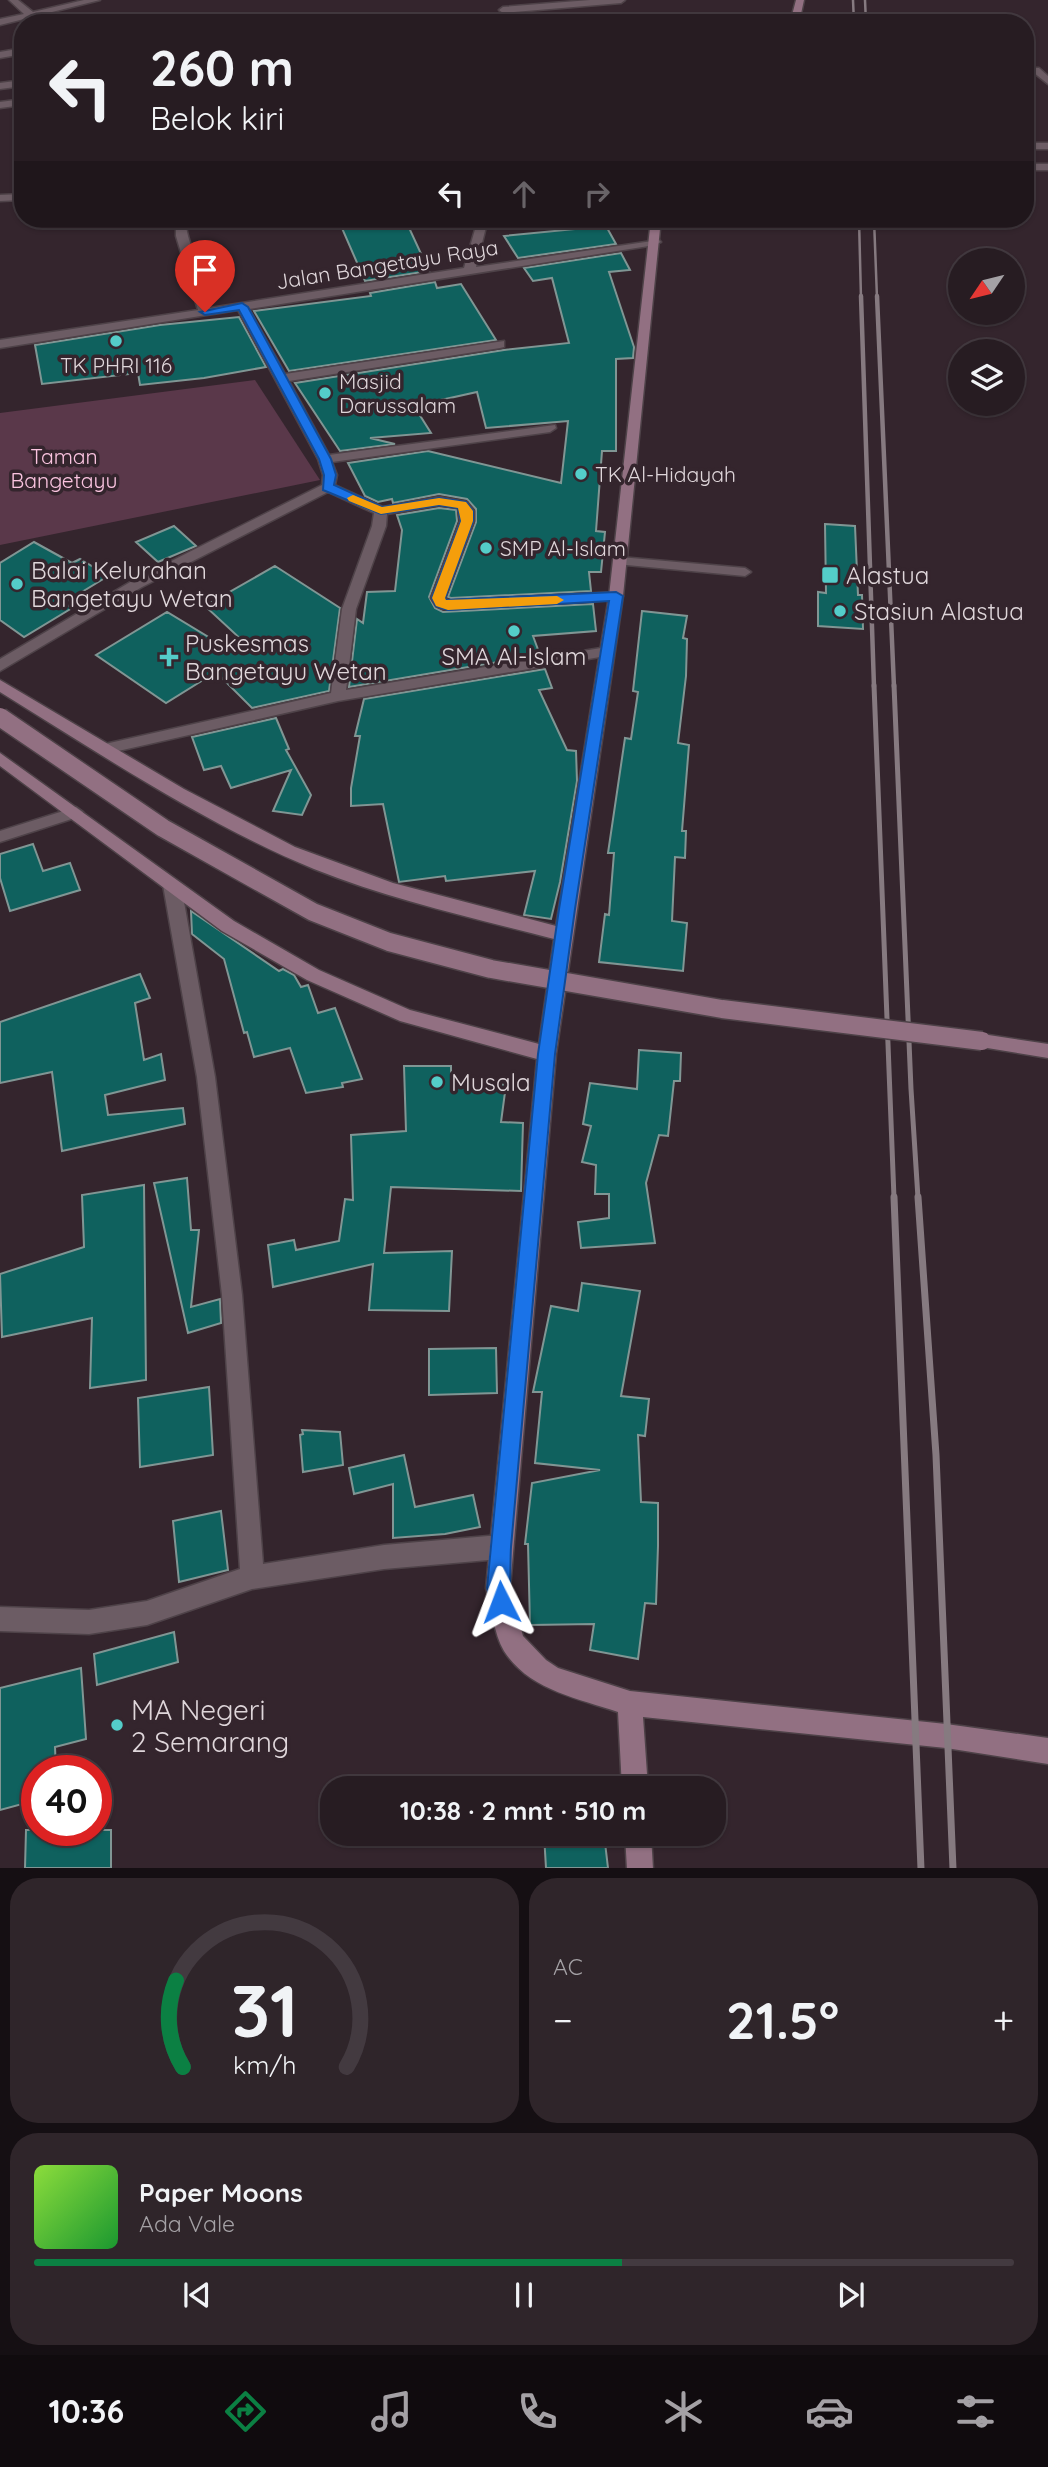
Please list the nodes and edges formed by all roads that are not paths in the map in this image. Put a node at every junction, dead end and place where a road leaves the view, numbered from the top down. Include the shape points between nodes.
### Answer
1 (13, 0) edge
2 (96, 0) edge
3 (621, 0) edge
4 (30, 14) edge
5 (43, 14) edge
6 (525, 14) edge
7 (1036, 70) dead end
8 (1048, 81) edge
9 (181, 228) edge
10 (481, 228) edge
11 (656, 228) edge
12 (655, 242) junction
13 (469, 270) junction
14 (242, 307) junction
15 (205, 312) junction
16 (0, 344) edge
17 (500, 344) dead end
18 (279, 379) junction
19 (550, 428) dead end
20 (325, 459) junction
21 (328, 487) junction
22 (381, 511) junction
23 (620, 561) junction
24 (745, 572) dead end
25 (616, 596) junction
26 (607, 652) junction
27 (0, 666) edge
28 (0, 685) edge
29 (338, 696) junction
30 (0, 717) edge
31 (105, 749) junction
32 (0, 758) edge
33 (76, 812) junction
34 (0, 837) edge
35 (172, 885) junction
36 (563, 935) junction
37 (1048, 1051) edge
38 (547, 1054) junction
39 (500, 1547) junction
40 (251, 1577) junction
41 (0, 1619) edge
42 (629, 1703) junction
43 (1048, 1751) edge
44 (634, 1776) edge
45 (639, 1846) edge
46 (640, 1868) edge

1 - 4 street
2 - 5 street
3 - 6 street
7 - 8 street
9 - 15 street
10 - 13 street
11 - 12 street
12 - 13 street, Jalan Bangetayu Raya
12 - 23 street
13 - 14 street, Jalan Bangetayu Raya
14 - 15 street, Jalan Bangetayu Raya
14 - 18 street
15 - 16 street, Jalan Bangetayu Raya
17 - 18 street
18 - 20 street
19 - 20 street
20 - 21 street
21 - 22 street
21 - 27 street via 137,584
22 - 25 street via 450,501 467,511 438,598 448,606
22 - 29 street via 349,609
23 - 24 lane
23 - 25 street
25 - 26 street
26 - 29 street
26 - 36 street
28 - 31 street
29 - 31 street
30 - 37 street, bridge via 163,828 313,912 389,942 491,969 722,1009
31 - 36 street via 291,852 369,882
32 - 33 street
33 - 34 lane
33 - 35 street
35 - 38 street via 228,926 313,975 406,1016
35 - 40 street via 206,1077 232,1295
36 - 38 street
38 - 39 street
39 - 40 street via 384,1557
39 - 42 street via 498,1588 513,1643 537,1670 552,1678
40 - 41 street via 136,1615 89,1622
42 - 43 street
42 - 44 street
45 - 46 street

